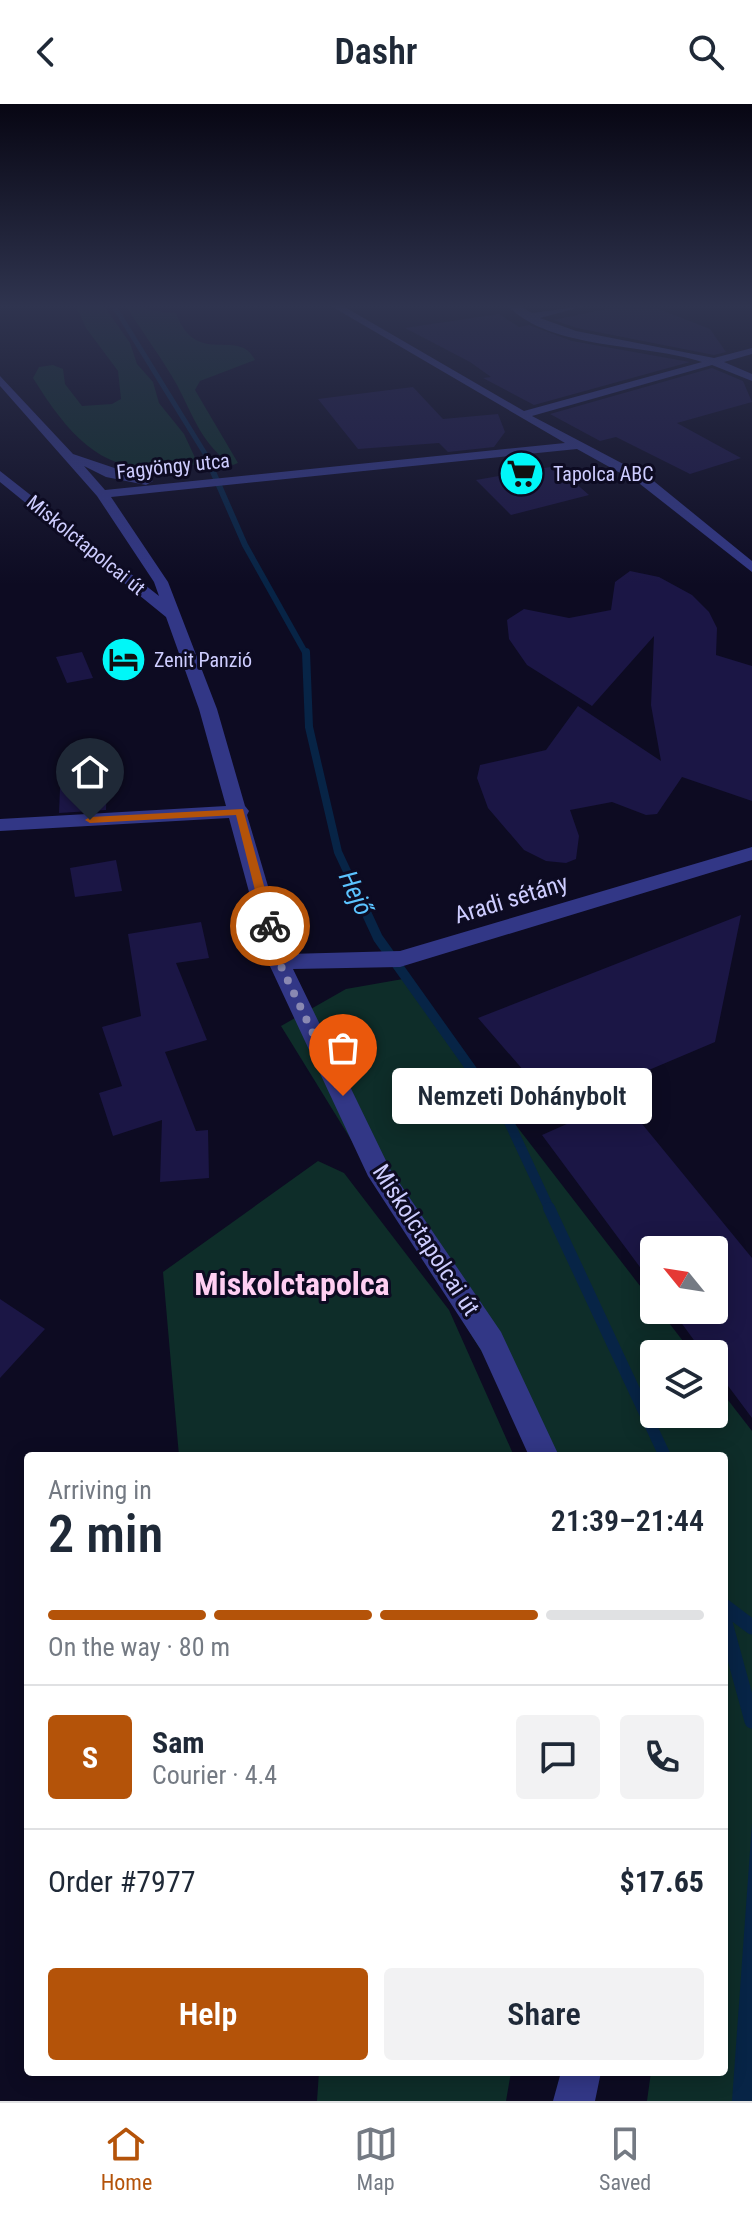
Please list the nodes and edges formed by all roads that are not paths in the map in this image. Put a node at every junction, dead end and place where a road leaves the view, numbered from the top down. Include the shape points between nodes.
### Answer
1 (18, 399) edge
2 (495, 399) edge
3 (577, 399) edge
4 (522, 415) junction
5 (583, 445) junction
6 (60, 448) junction
7 (0, 475) edge
8 (192, 484) junction
9 (102, 494) junction
10 (131, 514) junction
11 (752, 568) edge
12 (172, 615) junction
13 (240, 811) junction
14 (0, 825) edge
15 (752, 853) edge
16 (279, 962) junction
17 (542, 1452) edge
18 (580, 2076) edge
19 (574, 2101) edge

1 - 6 street, Miskolctapolcai út
2 - 4 street
3 - 4 street
4 - 5 street
5 - 8 street, Fagyöngy utca
5 - 11 street via 670,498
6 - 8 street via 111,474
6 - 9 street, Miskolctapolcai út
7 - 12 street, Miskolctapolcai út
8 - 9 street, Fagyöngy utca
8 - 10 street via 161,492
9 - 10 street, Miskolctapolcai út
10 - 12 street, Miskolctapolcai út
12 - 13 street, Miskolctapolcai út
13 - 14 street
13 - 16 street, Miskolctapolcai út
15 - 16 street, Aradi sétány via 411,956
16 - 17 street, Miskolctapolcai út via 381,1176 491,1341
18 - 19 street

